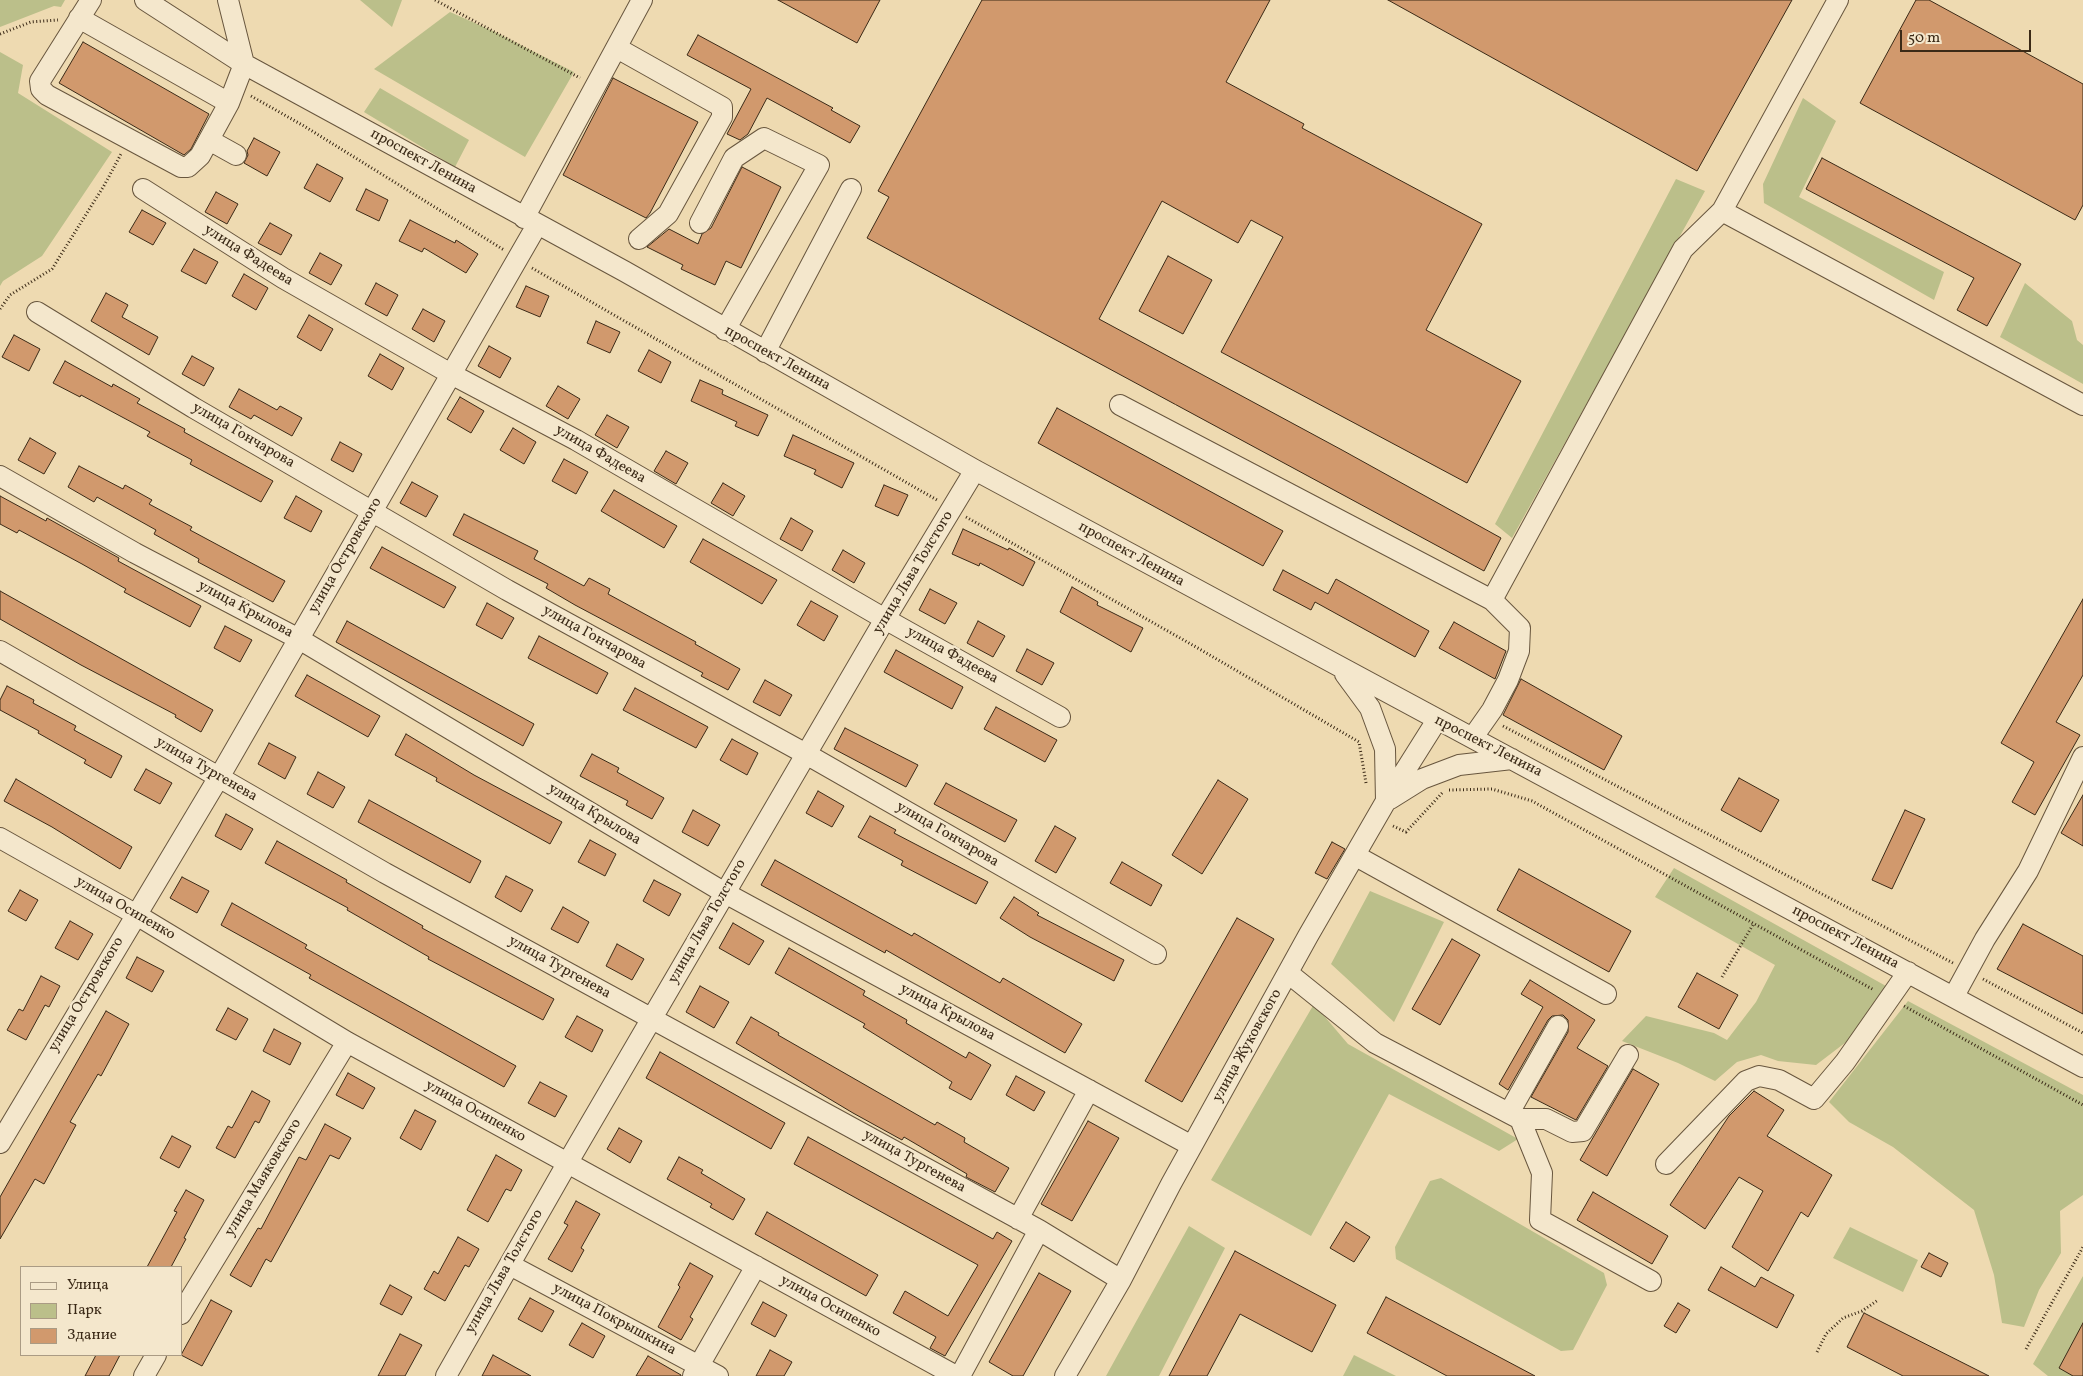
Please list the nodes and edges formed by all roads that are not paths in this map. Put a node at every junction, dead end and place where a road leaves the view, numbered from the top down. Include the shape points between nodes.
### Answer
1 (91, 0) edge
2 (145, 0) edge
3 (228, 0) edge
4 (642, 0) edge
5 (1838, 0) edge
6 (78, 18) junction
7 (617, 48) junction
8 (244, 64) junction
9 (232, 95) junction
10 (209, 140) junction
11 (236, 155) dead end
12 (143, 189) dead end
13 (852, 189) dead end
14 (1722, 211) junction
15 (531, 222) junction
16 (700, 223) dead end
17 (639, 239) dead end
18 (37, 312) dead end
19 (725, 330) junction
20 (765, 352) junction
21 (451, 374) junction
22 (2083, 404) edge
23 (1120, 405) dead end
24 (975, 470) junction
25 (0, 476) edge
26 (372, 511) junction
27 (1492, 600) junction
28 (885, 619) junction
29 (299, 639) junction
30 (0, 651) edge
31 (1341, 669) junction
32 (1060, 717) dead end
33 (1437, 720) junction
34 (1473, 737) junction
35 (806, 754) junction
36 (2083, 757) edge
37 (1514, 759) junction
38 (219, 777) junction
39 (1386, 801) junction
40 (0, 838) edge
41 (1356, 856) junction
42 (725, 893) junction
43 (135, 914) junction
44 (1156, 954) dead end
45 (1908, 972) junction
46 (1288, 974) junction
47 (1606, 994) dead end
48 (1954, 996) junction
49 (652, 1019) junction
50 (1558, 1026) dead end
51 (348, 1042) junction
52 (1628, 1055) dead end
53 (2083, 1067) edge
54 (1089, 1090) junction
55 (1515, 1116) junction
56 (0, 1143) edge
57 (1192, 1146) junction
58 (568, 1162) junction
59 (1666, 1164) dead end
60 (1018, 1219) junction
61 (1039, 1230) junction
62 (510, 1265) junction
63 (756, 1266) junction
64 (1121, 1280) junction
65 (1650, 1281) dead end
66 (182, 1312) edge
67 (155, 1356) edge
68 (696, 1371) edge
69 (144, 1376) edge
70 (446, 1376) edge
71 (718, 1376) edge
72 (956, 1376) edge
73 (960, 1376) edge
74 (1065, 1376) edge

1 - 6 street
2 - 8 street, проспект Ленина
3 - 8 street
4 - 7 street, улица Островского
5 - 14 street
6 - 9 street
6 - 10 street via 40,82 41,90 180,167 188,167 200,156
7 - 15 street, улица Островского
7 - 17 street via 722,106 722,117 668,214
8 - 9 street
8 - 15 street, проспект Ленина
9 - 10 street
10 - 11 street
12 - 21 street, улица Фадеева via 283,278
13 - 20 street
14 - 22 street
14 - 27 street via 1683,249
15 - 19 street, проспект Ленина
15 - 21 street, улица Островского via 518,259
16 - 19 street via 734,158 764,138 819,165
18 - 26 street, улица Гончарова
19 - 20 street, проспект Ленина
20 - 24 street, проспект Ленина
21 - 26 street, улица Островского
21 - 28 street, улица Фадеева via 576,440
23 - 27 street
24 - 28 street, улица Льва Толстого
24 - 31 street, проспект Ленина
25 - 29 street, улица Крылова
26 - 29 street, улица Островского
26 - 35 street, улица Гончарова via 507,590
27 - 34 street via 1520,628 1519,651 1508,680
28 - 32 street, улица Фадеева
28 - 35 street, улица Льва Толстого
29 - 38 street, улица Островского
29 - 42 street, улица Крылова
30 - 38 street, улица Тургенева
31 - 33 street, проспект Ленина
31 - 39 street via 1370,708 1385,749
33 - 34 street, проспект Ленина
33 - 39 street, улица Жуковского
34 - 37 street, проспект Ленина
35 - 42 street, улица Льва Толстого
35 - 44 street, улица Гончарова
36 - 48 street via 2028,871
37 - 39 street via 1459,765 1422,779
37 - 45 street, проспект Ленина
38 - 43 street, улица Островского
38 - 49 street, улица Тургенева via 385,873
39 - 41 street, улица Жуковского
40 - 43 street, улица Осипенко
41 - 46 street, улица Жуковского
41 - 47 street
42 - 49 street, улица Льва Толстого
42 - 54 street, улица Крылова
43 - 51 street, улица Осипенко
43 - 56 street, улица Островского
45 - 48 street, проспект Ленина
45 - 59 street via 1863,1038 1814,1099 1779,1080 1759,1076 1746,1081
46 - 55 street via 1375,1043
46 - 57 street, улица Жуковского
48 - 53 street, проспект Ленина
49 - 58 street, улица Льва Толстого
49 - 60 street, улица Тургенева
50 - 55 street
51 - 58 street, улица Осипенко
51 - 66 street, улица Маяковского
52 - 55 street via 1582,1131 1572,1132 1546,1119
54 - 57 street, улица Крылова
54 - 60 street
55 - 65 street via 1542,1173 1540,1220
57 - 64 street, улица Жуковского
58 - 62 street, улица Льва Толстого
58 - 63 street, улица Осипенко
60 - 61 street, улица Тургенева
61 - 64 street, улица Тургенева
61 - 73 street
62 - 68 street, улица Покрышкина
62 - 70 street, улица Льва Толстого
63 - 68 street
63 - 72 street, улица Осипенко
64 - 74 street, улица Жуковского
67 - 69 street
68 - 71 street, улица Покрышкина

